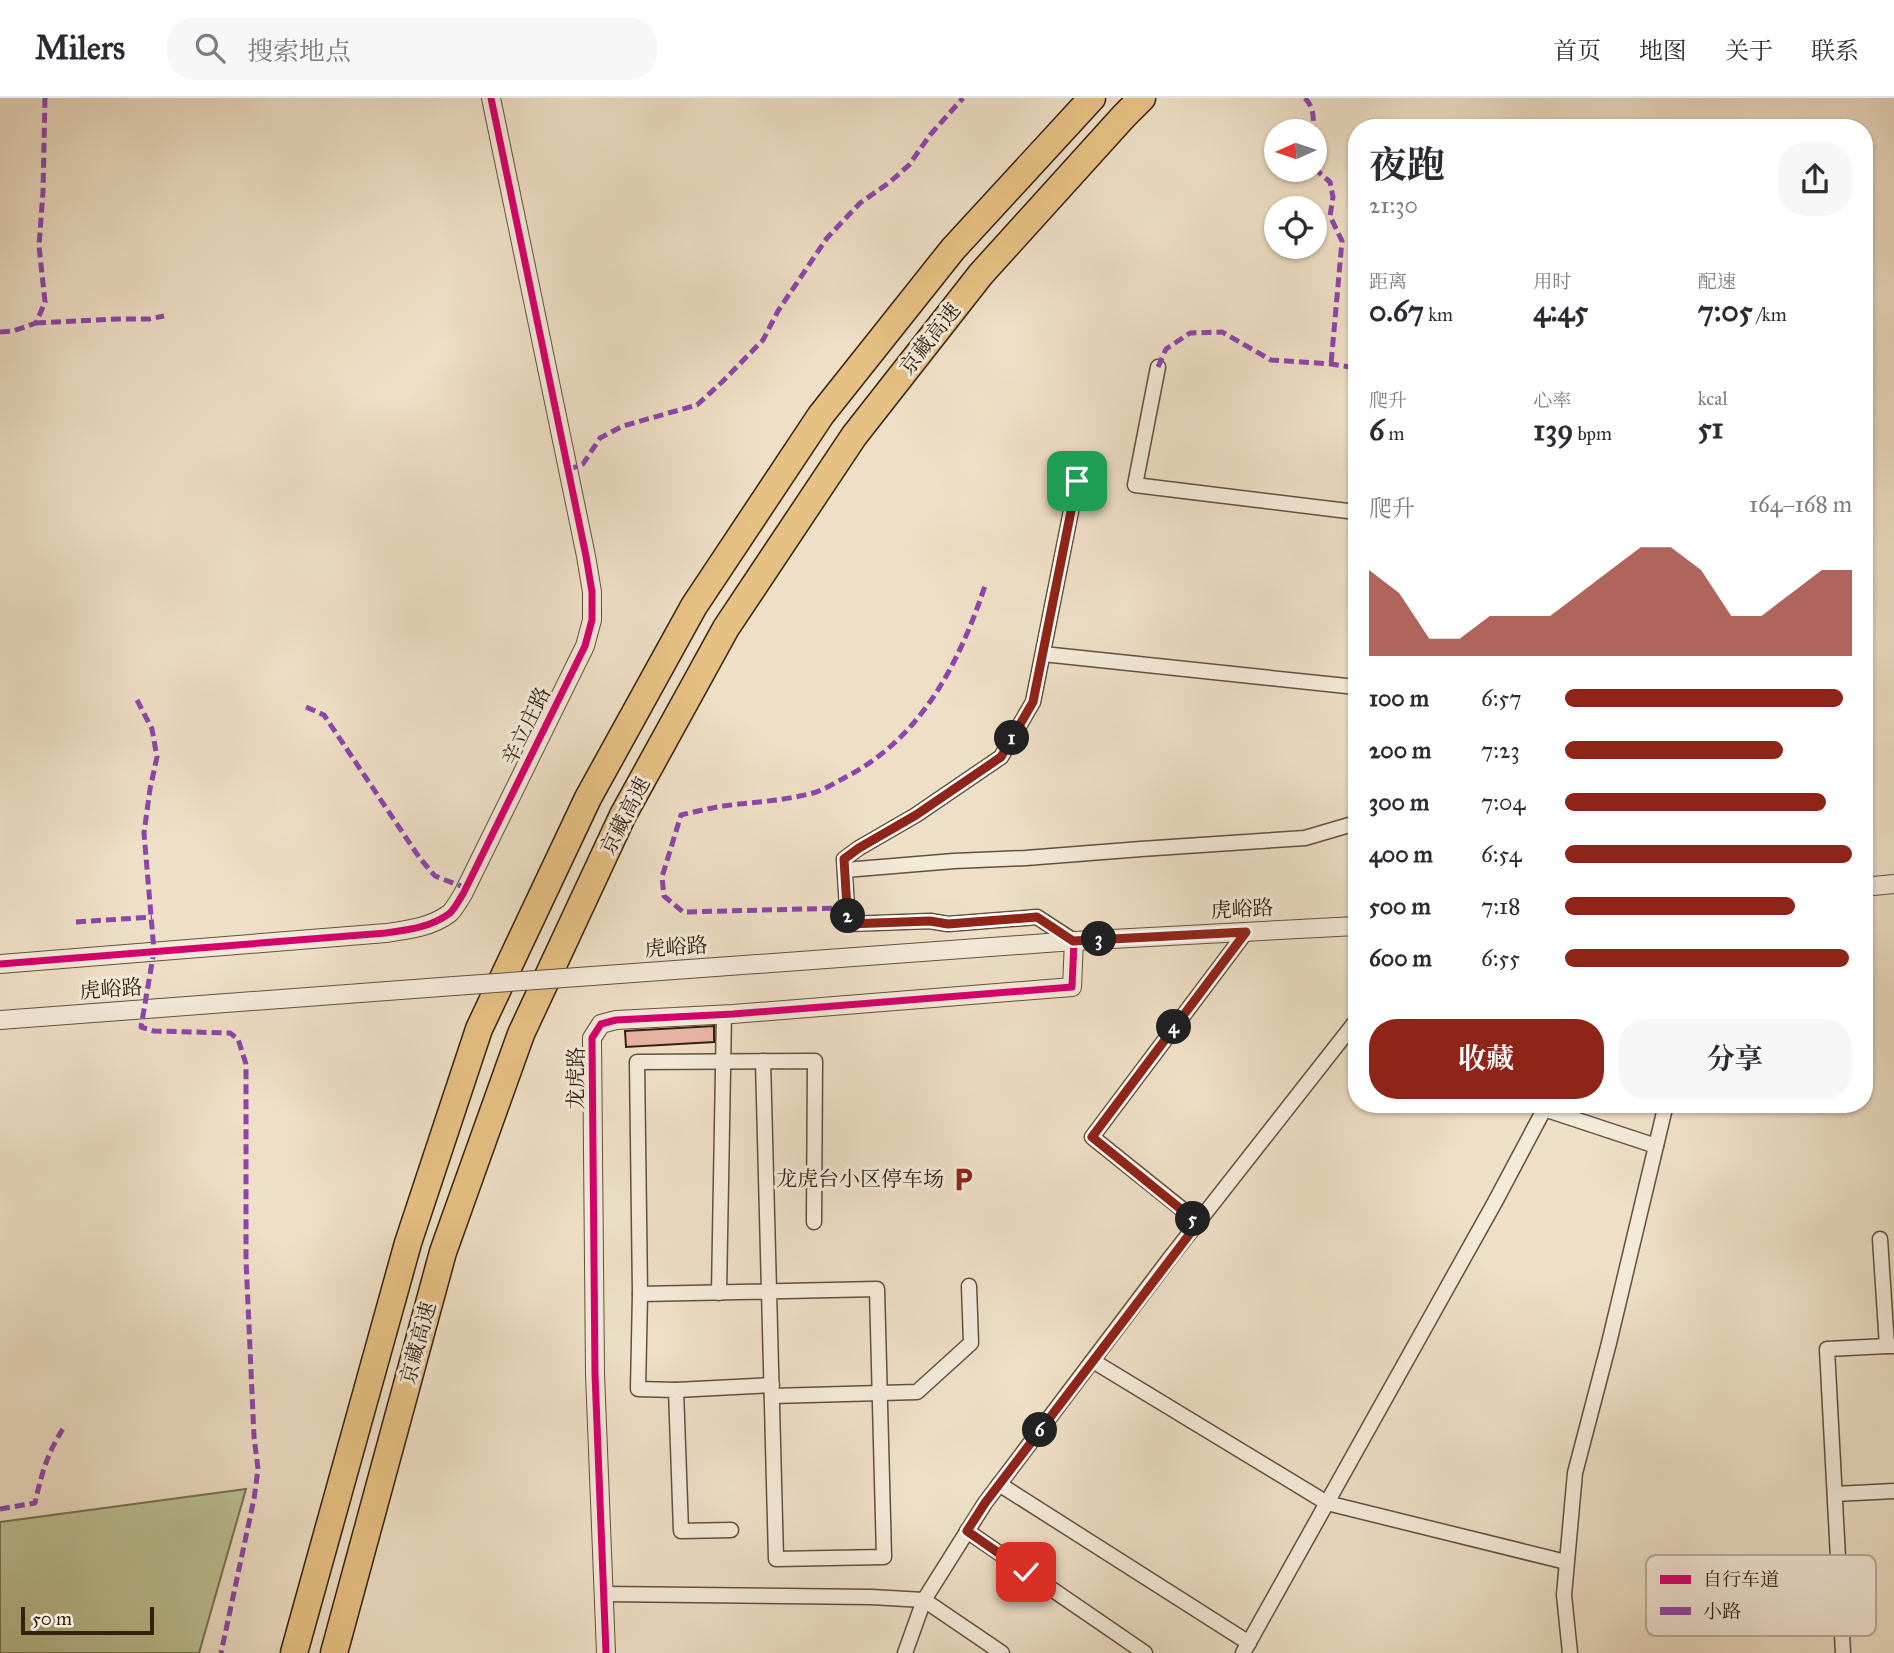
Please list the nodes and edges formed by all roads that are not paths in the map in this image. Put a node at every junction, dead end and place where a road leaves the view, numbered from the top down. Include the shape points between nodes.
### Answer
1 (491, 98) edge
2 (1092, 98) edge
3 (1142, 98) edge
4 (1158, 367) dead end
5 (1077, 481) dead end
6 (1348, 511) edge
7 (1043, 654) junction
8 (1348, 686) edge
9 (1348, 825) edge
10 (845, 870) junction
11 (1894, 884) edge
12 (1873, 886) edge
13 (1348, 926) edge
14 (1246, 932) junction
15 (1073, 941) junction
16 (0, 964) edge
17 (724, 1014) junction
18 (0, 1020) edge
19 (1348, 1031) edge
20 (723, 1062) junction
21 (763, 1062) junction
22 (1539, 1113) edge
23 (1562, 1113) edge
24 (1664, 1113) edge
25 (1656, 1146) junction
26 (814, 1222) dead end
27 (1198, 1223) junction
28 (1880, 1239) dead end
29 (969, 1286) dead end
30 (769, 1292) junction
31 (719, 1293) junction
32 (640, 1294) junction
33 (1891, 1346) edge
34 (1093, 1361) junction
35 (676, 1390) junction
36 (772, 1391) junction
37 (880, 1394) junction
38 (999, 1484) junction
39 (1894, 1491) edge
40 (1835, 1494) junction
41 (1327, 1503) junction
42 (731, 1530) dead end
43 (967, 1531) junction
44 (1838, 1555) edge
45 (1566, 1562) junction
46 (604, 1594) junction
47 (924, 1600) junction
48 (1246, 1648) edge
49 (294, 1653) edge
50 (334, 1653) edge
51 (606, 1653) edge
52 (905, 1653) edge
53 (1002, 1653) edge
54 (1145, 1653) edge
55 (1570, 1653) edge

1 - 16 street, 辛立庄路 via 586,556 592,620 585,646 463,894 452,912 436,921 386,933
2 - 49 highway, 京藏高速 via 953,249 821,415 694,606 588,798 479,1029 408,1242
3 - 50 highway, 京藏高速 via 981,274 854,436 726,628 623,815 521,1034 443,1252
4 - 6 street via 1135,485
5 - 7 street
7 - 8 street
7 - 10 street via 1033,702 1001,757 851,853 844,859
9 - 10 street via 1305,838
10 - 15 street via 848,924 948,924 1037,917
11 - 12 street
13 - 14 street, 虎峪路
14 - 15 street, 虎峪路
14 - 27 street via 1092,1137
15 - 17 street, 龙虎路 via 1072,987
15 - 18 street, 虎峪路, bridge
17 - 20 street
17 - 46 street, 龙虎路 via 616,1020 601,1024 592,1038 595,1374
19 - 27 street
20 - 21 street
20 - 31 street
20 - 32 street via 637,1062
21 - 26 street via 815,1061
21 - 30 street
22 - 41 street via 1495,1202
23 - 25 street
24 - 25 street
25 - 45 street via 1574,1473
27 - 34 street
28 - 33 street
29 - 37 street via 971,1343 917,1392
30 - 31 street
30 - 36 street
30 - 37 street via 877,1289
31 - 32 street
32 - 35 street via 638,1389
33 - 40 street via 1827,1349
34 - 38 street
34 - 41 street
35 - 36 street
35 - 42 street via 681,1531
36 - 37 street
36 - 37 street via 776,1559 884,1556
38 - 43 street
38 - 48 street
39 - 40 street
40 - 44 street
41 - 45 street
41 - 48 street
43 - 47 street
43 - 54 street
45 - 55 street
46 - 47 street
46 - 51 street, 龙虎路
47 - 52 street
47 - 53 street

